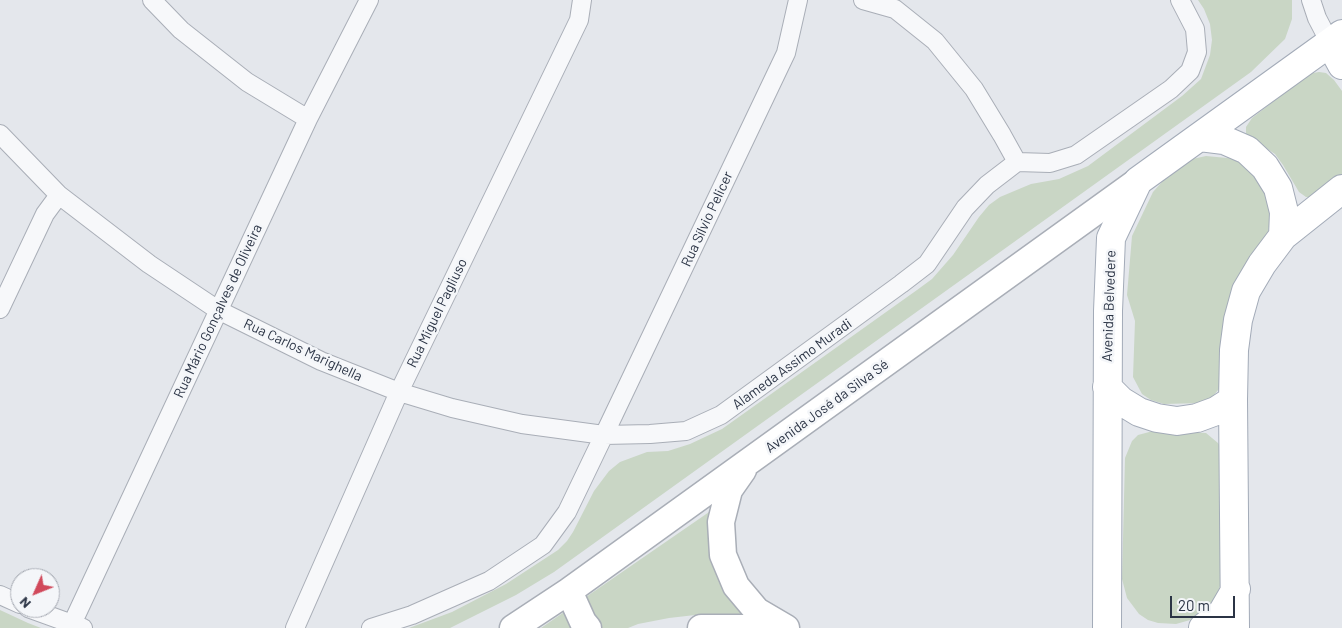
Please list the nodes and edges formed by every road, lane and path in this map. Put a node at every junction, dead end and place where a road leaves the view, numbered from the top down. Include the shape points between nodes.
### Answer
1 (152, 0) edge
2 (369, 0) edge
3 (582, 0) edge
4 (798, 0) edge
5 (863, 0) edge
6 (1180, 0) edge
7 (1312, 0) edge
8 (1338, 47) edge
9 (308, 119) junction
10 (0, 134) edge
11 (1200, 137) junction
12 (1017, 162) junction
13 (1138, 182) junction
14 (1342, 190) edge
15 (59, 194) junction
16 (1283, 236) junction
17 (0, 309) edge
18 (218, 310) junction
19 (1107, 387) junction
20 (399, 392) junction
21 (1233, 400) junction
22 (604, 435) junction
23 (748, 463) junction
24 (1236, 588) junction
25 (569, 591) junction
26 (56, 618) edge
27 (78, 626) edge
28 (295, 628) edge
29 (371, 628) edge
30 (513, 628) edge
31 (588, 628) edge
32 (702, 628) edge
33 (786, 628) edge
34 (790, 628) edge
35 (1107, 628) edge
36 (1203, 628) edge
37 (1235, 628) edge

1 - 9 street via 181,30 247,82
2 - 9 street, Rua Mário Gonçalves de Oliveira
3 - 20 street, Rua Miguel Pagliuso via 579,20
4 - 22 street, Rua Sílvio Pelicer via 786,53
5 - 12 street via 895,9 935,41 974,88
6 - 12 street via 1195,28 1197,52 1190,71 1170,89 1076,155 1050,163
7 - 8 street via 1318,18
8 - 11 main road, Avenida Belvedere
9 - 18 street, Rua Mário Gonçalves de Oliveira
10 - 15 street, Rua Carlos Marighella
11 - 13 main road, Avenida Belvedere
11 - 16 main road via 1224,140 1247,150 1265,166 1278,188 1284,212
12 - 22 street, Alameda Assimo Muradi via 987,185 965,208 927,264 721,415 686,431
13 - 19 main road, Avenida Belvedere via 1111,238
13 - 23 main road, Avenida José da Silva Sé
14 - 16 main road
15 - 17 street
15 - 18 street, Rua Carlos Marighella via 149,264
16 - 21 main road via 1246,291 1234,350
18 - 20 street, Rua Carlos Marighella via 321,361
18 - 27 street, Rua Mário Gonçalves de Oliveira
19 - 21 main road via 1138,412 1178,421 1216,411
19 - 35 main road, Avenida Belvedere
20 - 22 street, Rua Carlos Marighella via 522,424
20 - 28 street, Rua Miguel Pagliuso
21 - 24 main road
22 - 29 street via 567,512 543,545 490,581 412,615
23 - 25 main road, Avenida José da Silva Sé
23 - 33 main road via 729,490 721,522 723,555 736,586 757,611
24 - 36 main road via 1222,612
24 - 37 main road
25 - 30 main road, Avenida José da Silva Sé
25 - 31 main road
26 - 27 street
32 - 33 main road
33 - 34 main road

